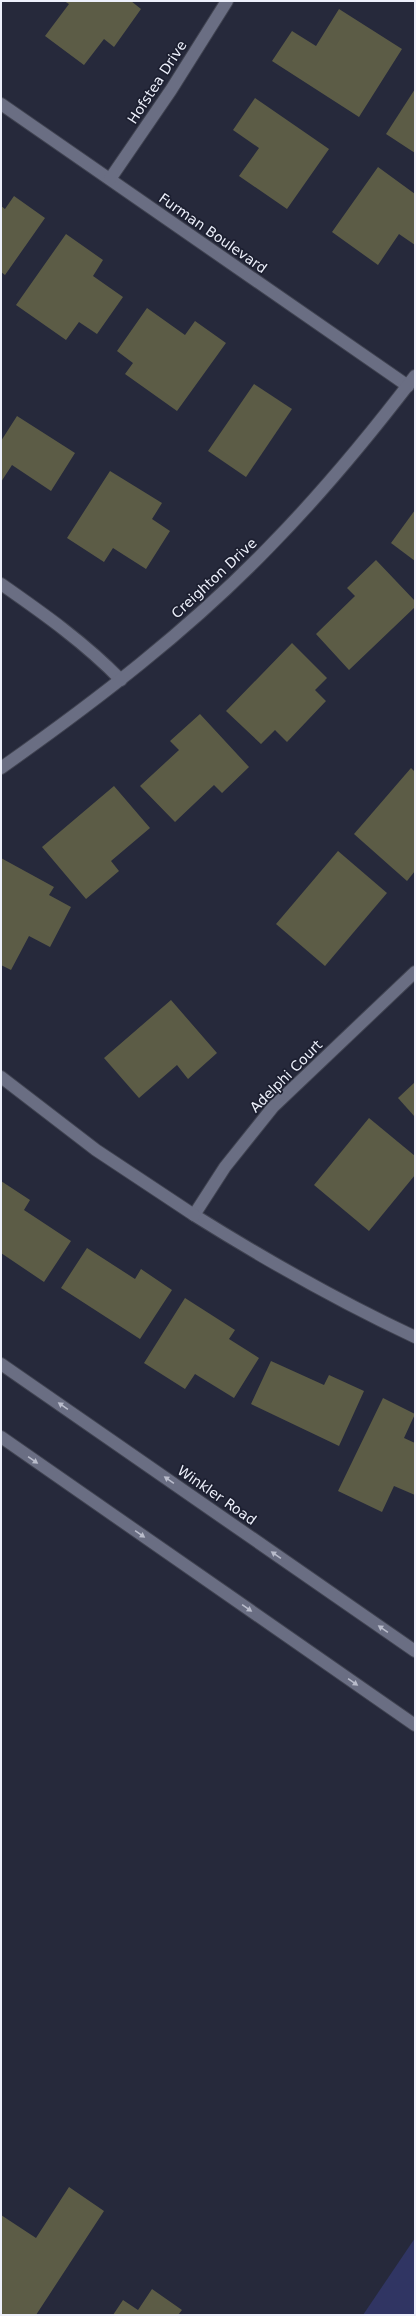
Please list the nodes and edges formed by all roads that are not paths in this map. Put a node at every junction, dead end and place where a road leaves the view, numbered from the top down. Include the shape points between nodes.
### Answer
1 (227, 1) edge
2 (1, 104) edge
3 (110, 179) junction
4 (411, 381) edge
5 (1, 584) edge
6 (121, 680) junction
7 (1, 768) edge
8 (415, 972) edge
9 (1, 1077) edge
10 (194, 1215) junction
11 (415, 1337) edge
12 (1, 1364) edge
13 (1, 1437) edge
14 (415, 1651) edge
15 (415, 1725) edge

1 - 3 street, Hofstea Drive via 171,90
2 - 3 street, Furman Boulevard
3 - 4 street, Furman Boulevard
4 - 6 street, Creighton Drive via 360,447 271,546 209,606
5 - 6 street via 67,630 94,652
6 - 7 street, Creighton Drive
8 - 10 street, Adelphi Court via 273,1107 225,1167
9 - 10 street via 96,1150
10 - 11 street via 275,1266
14 -> 12 street, Winkler Road
13 -> 15 street

